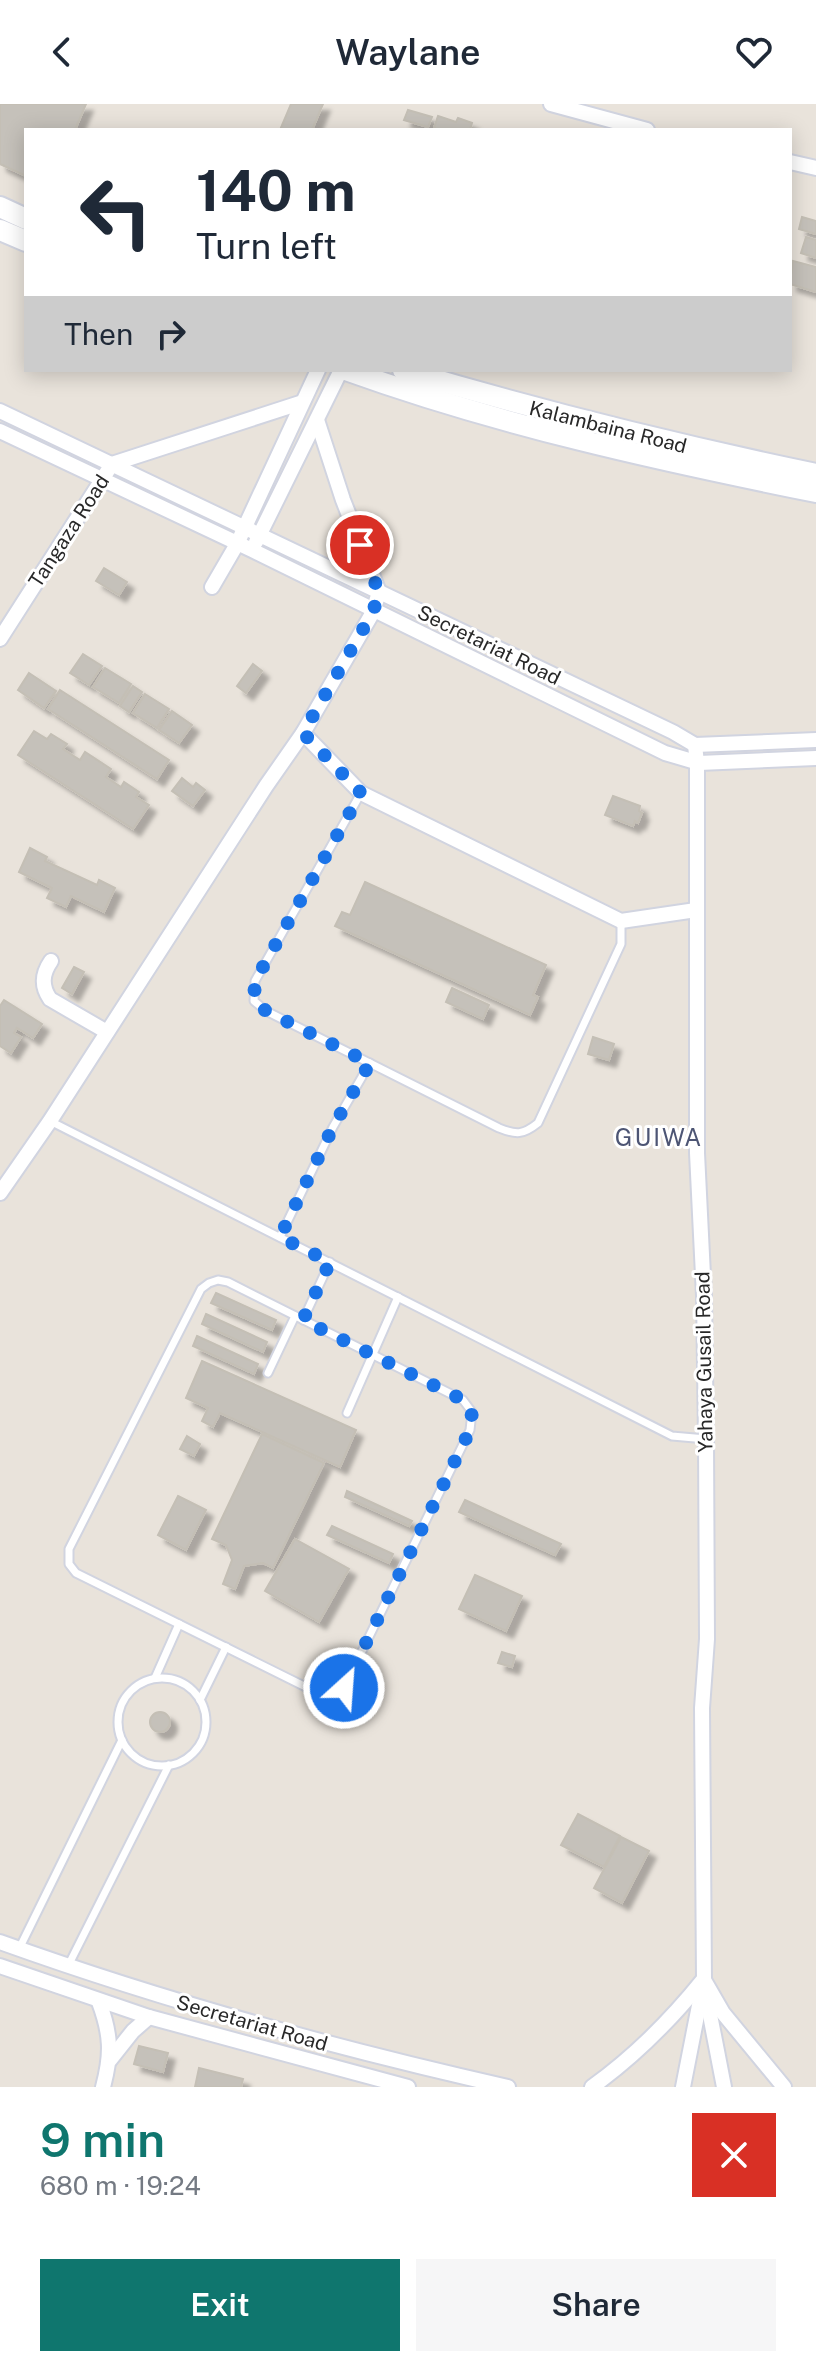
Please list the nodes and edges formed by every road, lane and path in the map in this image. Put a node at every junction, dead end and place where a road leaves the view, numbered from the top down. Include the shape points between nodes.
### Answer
1 (558, 105) edge
2 (640, 128) edge
3 (792, 162) edge
4 (816, 168) edge
5 (0, 207) edge
6 (24, 218) edge
7 (0, 230) edge
8 (24, 240) edge
9 (317, 372) edge
10 (343, 372) edge
11 (350, 372) edge
12 (410, 372) edge
13 (300, 403) junction
14 (0, 411) edge
15 (317, 420) junction
16 (0, 431) edge
17 (112, 464) junction
18 (816, 474) edge
19 (102, 479) junction
20 (816, 492) edge
21 (244, 526) junction
22 (260, 534) junction
23 (237, 544) junction
24 (252, 550) junction
25 (212, 587) dead end
26 (379, 592) junction
27 (373, 612) junction
28 (0, 639) edge
29 (303, 733) junction
30 (816, 740) edge
31 (695, 745) junction
32 (816, 758) edge
33 (697, 763) junction
34 (361, 793) junction
35 (696, 910) junction
36 (621, 921) junction
37 (51, 961) dead end
38 (107, 1032) junction
39 (370, 1063) junction
40 (50, 1121) junction
41 (0, 1193) edge
42 (280, 1237) junction
43 (330, 1262) junction
44 (398, 1297) junction
45 (295, 1316) junction
46 (303, 1320) junction
47 (371, 1354) junction
48 (268, 1373) dead end
49 (347, 1413) dead end
50 (706, 1439) junction
51 (179, 1624) junction
52 (226, 1647) junction
53 (155, 1678) junction
54 (200, 1700) junction
55 (122, 1740) junction
56 (169, 1765) junction
57 (0, 1942) edge
58 (19, 1949) junction
59 (0, 1966) edge
60 (68, 1966) junction
61 (704, 1980) junction
62 (99, 2002) junction
63 (149, 2017) junction
64 (110, 2060) junction
65 (103, 2087) edge
66 (408, 2087) edge
67 (508, 2087) edge
68 (592, 2087) edge
69 (683, 2087) edge
70 (724, 2087) edge
71 (784, 2087) edge

1 - 2 street
3 - 4 street
5 - 6 main road
7 - 8 main road
9 - 13 street
10 - 15 street
11 - 20 main road via 589,443
12 - 18 main road, Kalambaina Road via 517,405
13 - 17 street
13 - 21 street
14 - 17 street, Secretariat Road
15 - 22 street
15 - 26 street
16 - 19 street, Secretariat Road
17 - 19 street, Tangaza Road
17 - 21 street, Secretariat Road
19 - 23 street, Secretariat Road
19 - 28 street, Tangaza Road
21 - 22 street, Secretariat Road
21 - 23 street
22 - 24 street
22 - 26 street, Secretariat Road
23 - 24 street, Secretariat Road
23 - 25 street
24 - 27 street, Secretariat Road
26 - 27 street
26 - 31 street, Secretariat Road
27 - 29 street
27 - 33 street, Secretariat Road via 665,753
29 - 34 street
29 - 38 street
30 - 31 street
31 - 33 street, Yahaya Gusail Road
32 - 33 street, Secretariat Road
33 - 35 street, Yahaya Gusail Road
34 - 36 street
34 - 39 lane via 253,991 254,1001 266,1011
35 - 36 street
35 - 50 street, Yahaya Gusail Road
36 - 39 lane via 621,944 538,1123 526,1132 514,1135
37 - 38 street via 43,980 50,999
38 - 40 street
39 - 42 lane
40 - 41 street
40 - 42 lane
42 - 43 lane
43 - 44 lane
43 - 46 lane
44 - 47 lane
44 - 50 lane via 672,1436
45 - 46 lane
45 - 48 lane
45 - 51 lane via 228,1282 205,1285 69,1549 69,1564 76,1573
46 - 47 lane
47 - 49 lane
47 - 52 lane via 463,1400 473,1418 344,1688 331,1696 320,1694
50 - 61 street, Yahaya Gusail Road
51 - 52 lane
51 - 53 lane
52 - 54 lane
53 - 54 lane via 178,1681
53 - 55 lane via 132,1689 121,1705
54 - 56 lane via 206,1719 203,1738 192,1754
55 - 56 lane via 146,1762
55 - 58 lane
56 - 60 lane
57 - 58 street, Secretariat Road
58 - 60 street, Secretariat Road
59 - 62 street, Secretariat Road
60 - 67 street, Secretariat Road via 296,2036
61 - 68 street via 666,2025
61 - 69 street, Yahaya Gusail Road
61 - 70 street, Yahaya Gusail Road
61 - 71 street via 723,2013
62 - 63 street, Secretariat Road
62 - 64 street
63 - 64 street
63 - 66 street, Secretariat Road
64 - 65 street

